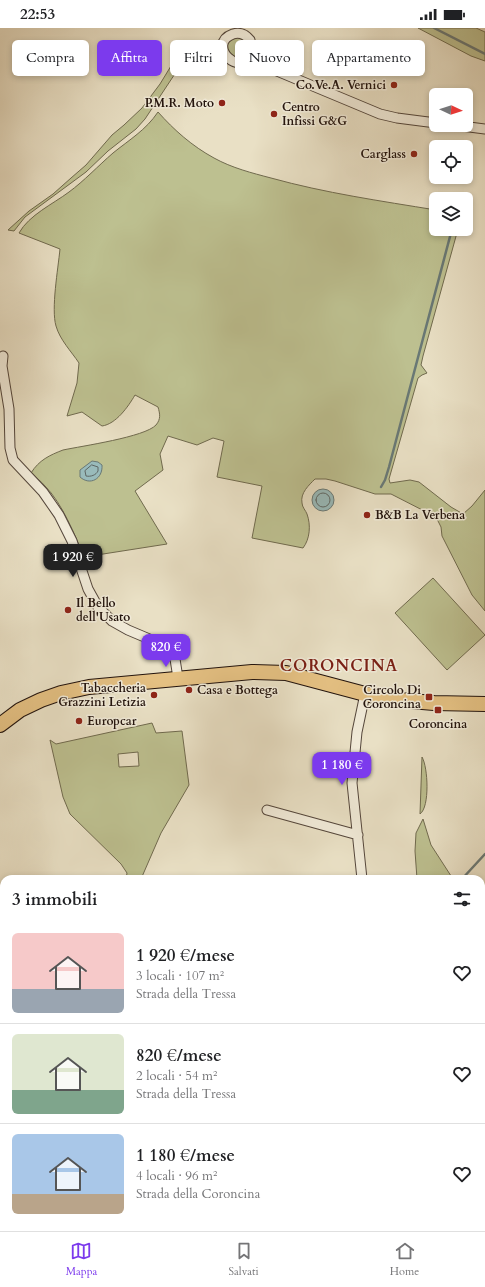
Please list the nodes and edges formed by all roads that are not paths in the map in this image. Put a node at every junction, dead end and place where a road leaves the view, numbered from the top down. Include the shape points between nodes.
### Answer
1 (250, 40) edge
2 (235, 62) edge
3 (289, 76) edge
4 (429, 122) edge
5 (473, 127) edge
6 (485, 129) edge
7 (2, 356) dead end
8 (178, 678) junction
9 (365, 694) junction
10 (485, 704) edge
11 (0, 725) edge
12 (267, 810) dead end
13 (358, 835) junction
14 (362, 875) edge

1 - 2 street via 242,34 232,34 225,40 223,50 228,58
3 - 4 street via 380,114
5 - 6 street
7 - 8 street via 13,460 43,492 58,515 72,542 88,589 98,607 112,621 168,650 175,659
8 - 9 main road via 281,672
8 - 11 main road via 102,685 61,693 34,703
9 - 10 main road via 423,703
9 - 13 street via 357,732 352,783
12 - 13 street
13 - 14 street

